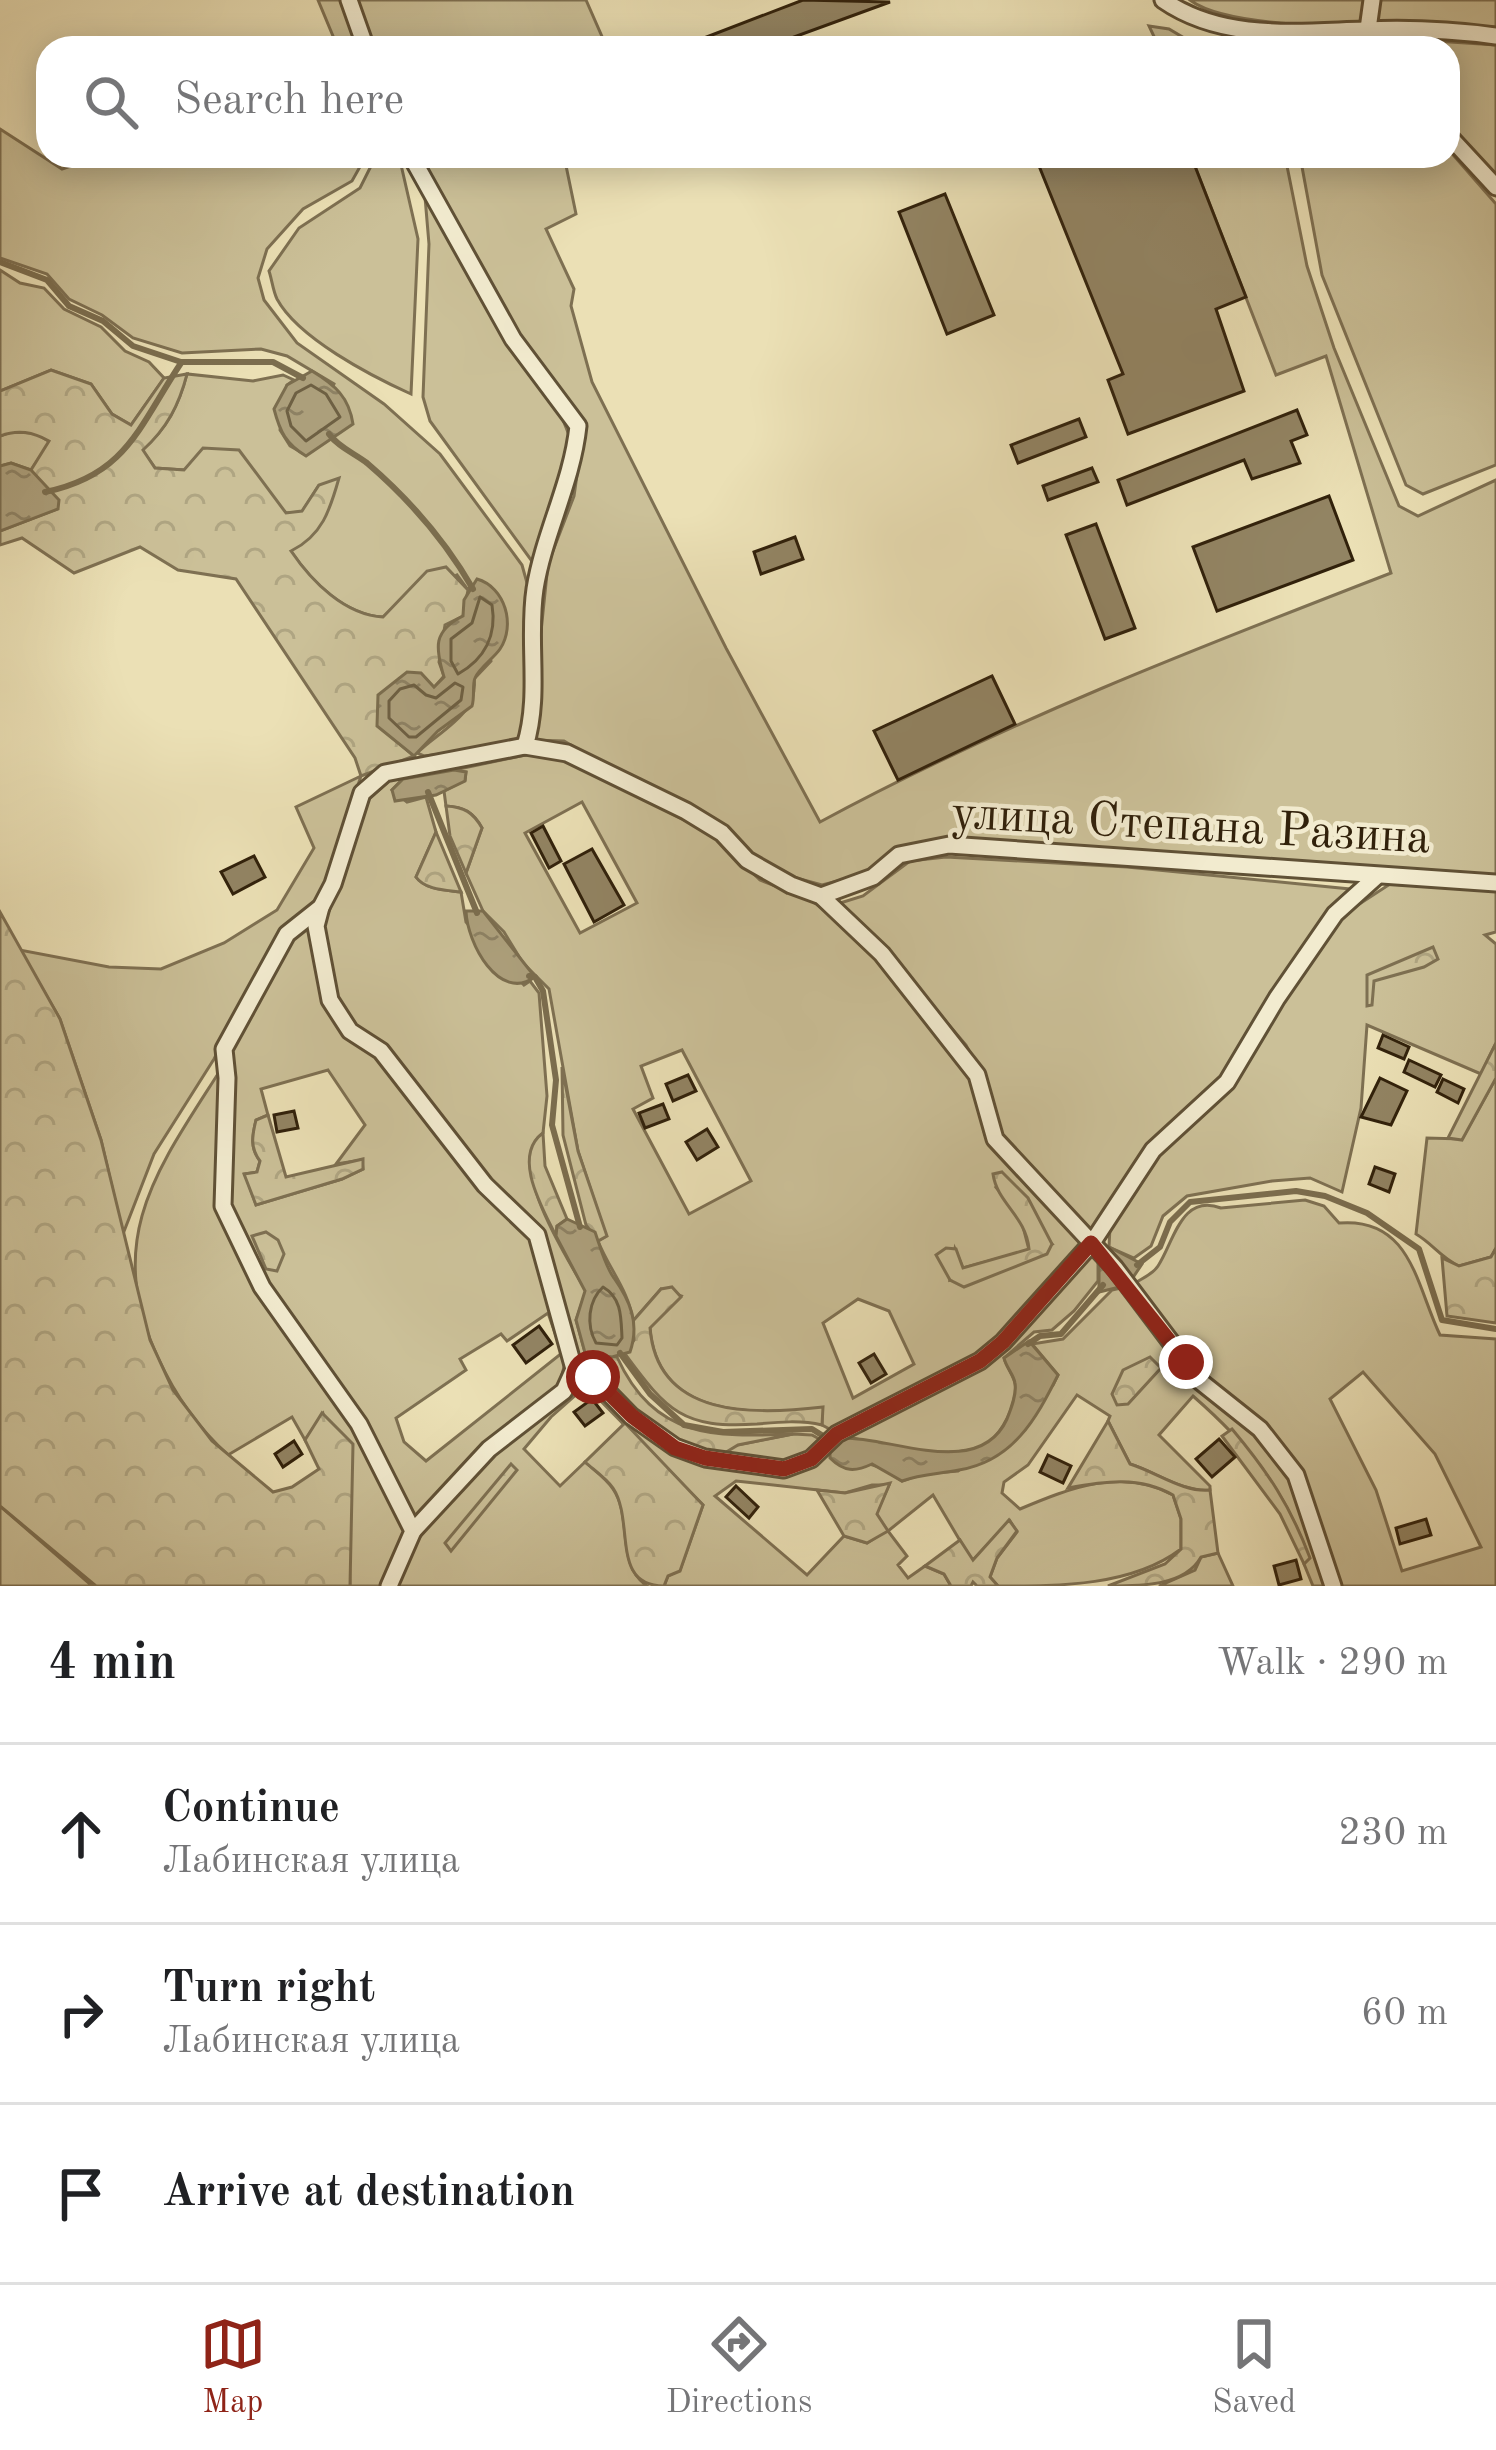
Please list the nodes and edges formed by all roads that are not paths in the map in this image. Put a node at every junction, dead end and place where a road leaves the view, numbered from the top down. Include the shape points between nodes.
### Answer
1 (350, 0) edge
2 (1372, 0) edge
3 (1163, 1) edge
4 (1368, 29) junction
5 (362, 36) edge
6 (1370, 36) edge
7 (1496, 36) edge
8 (1460, 148) edge
9 (418, 168) edge
10 (1496, 187) edge
11 (525, 746) junction
12 (1376, 877) junction
13 (1496, 884) edge
14 (821, 896) junction
15 (320, 907) junction
16 (1091, 1243) junction
17 (574, 1369) junction
18 (413, 1531) junction
19 (389, 1586) edge
20 (1333, 1586) edge

1 - 5 street
2 - 4 street
3 - 4 street via 1245,31
4 - 6 street
4 - 7 street
8 - 10 street
9 - 11 street via 513,339 578,426 536,587 534,718
11 - 14 street via 567,753 686,811 747,860
11 - 15 street via 385,773 362,793
12 - 13 street, улица Степана Разина
12 - 14 street, улица Степана Разина via 949,845 899,855 873,877
12 - 16 street via 1335,914 1227,1082 1154,1150
14 - 16 street via 882,954 962,1052 995,1139
15 - 17 street via 316,926 330,1000 537,1235
15 - 18 street via 287,934 224,1049 223,1206 262,1287 359,1424
16 - 17 street via 980,1361 784,1469 675,1448
16 - 20 street via 1202,1382 1260,1429 1295,1474
17 - 18 street via 564,1391 490,1449
18 - 19 street

